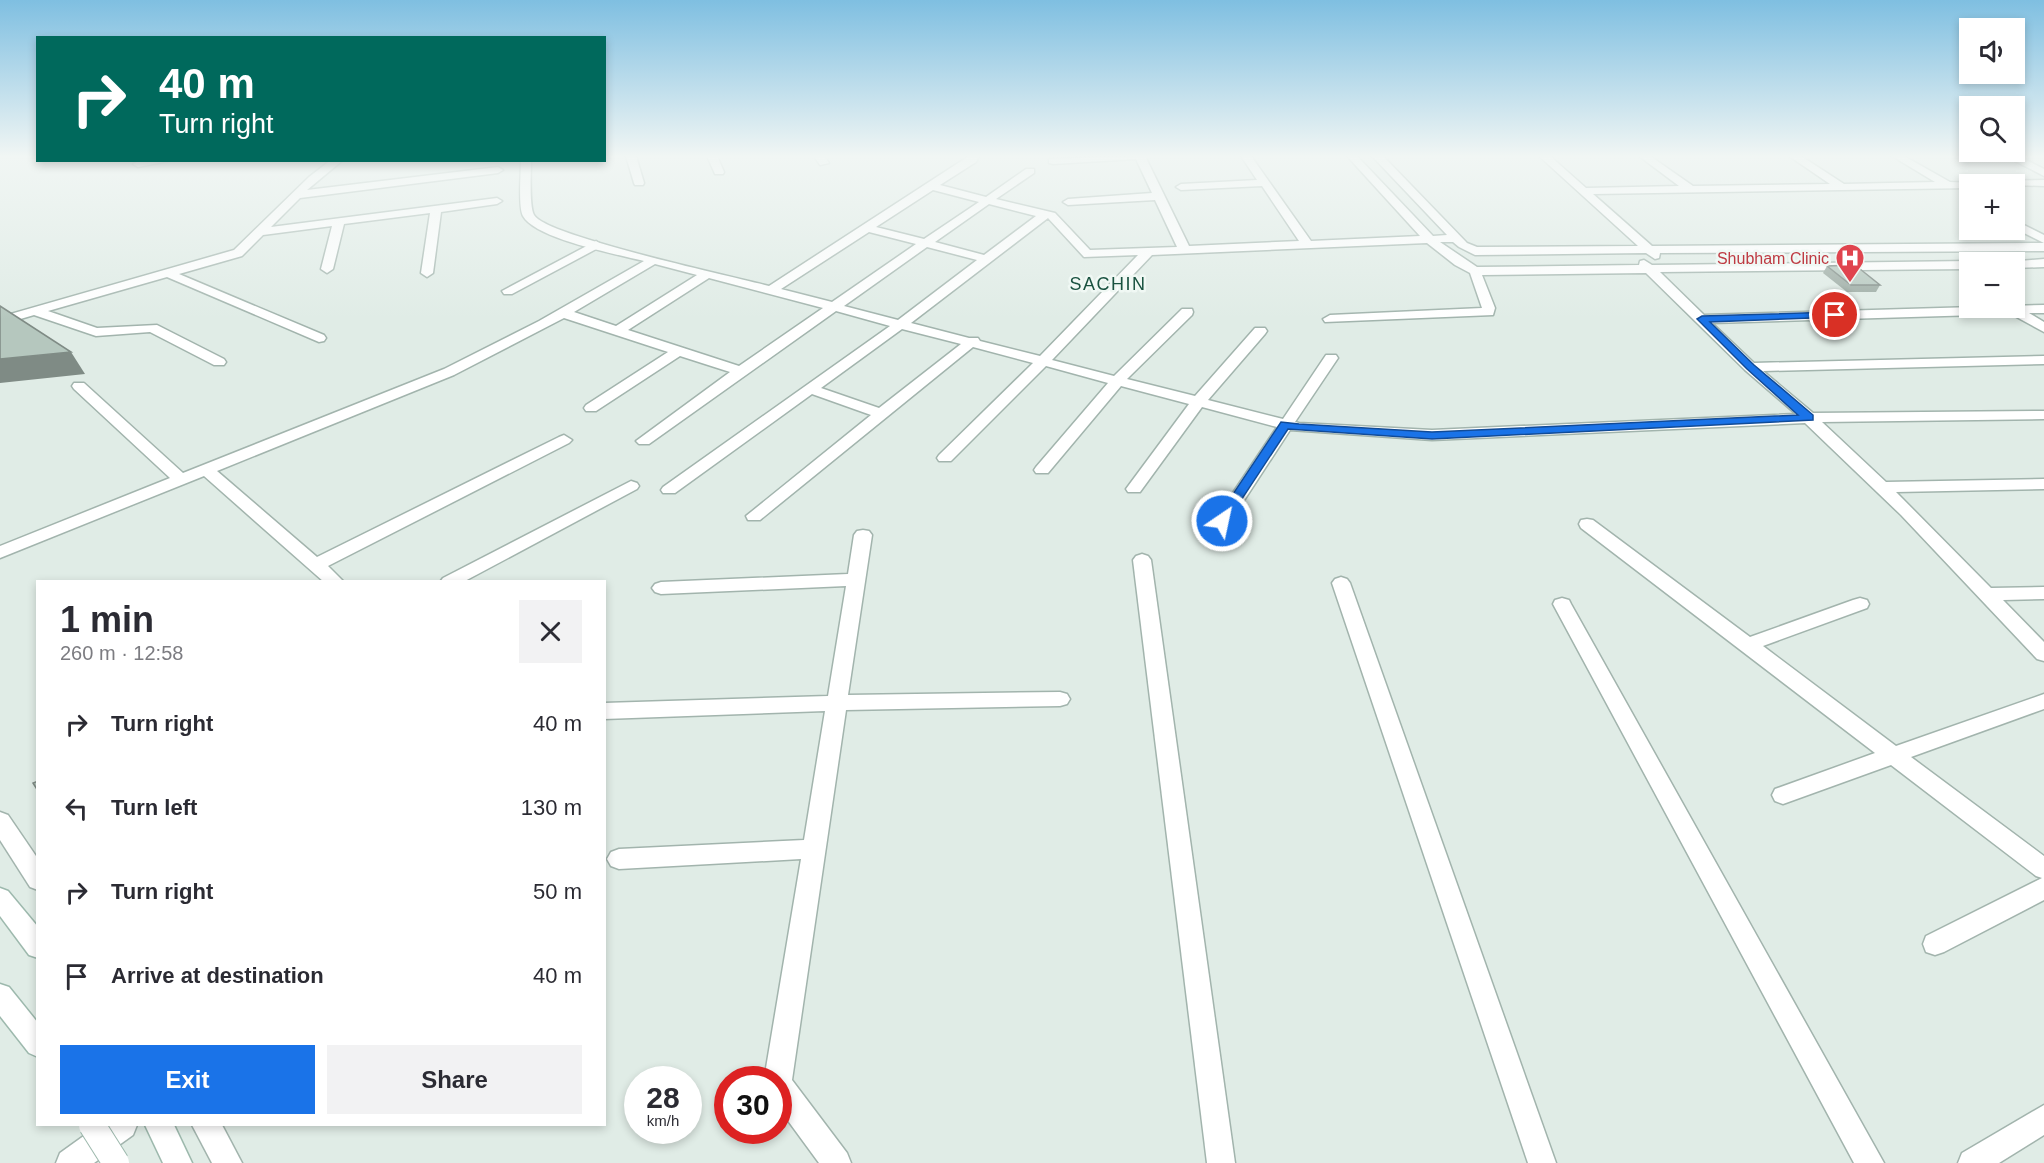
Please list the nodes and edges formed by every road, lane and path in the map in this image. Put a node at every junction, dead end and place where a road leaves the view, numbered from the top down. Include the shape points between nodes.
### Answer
1 (281, 210) edge
2 (418, 210) edge
3 (436, 210) edge
4 (527, 210) edge
5 (893, 210) edge
6 (973, 210) edge
7 (1024, 210) edge
8 (1166, 210) edge
9 (1284, 210) edge
10 (1404, 210) edge
11 (1430, 210) edge
12 (1605, 210) edge
13 (1044, 215) junction
14 (339, 220) junction
15 (866, 228) junction
16 (2025, 229) edge
17 (259, 232) junction
18 (1457, 238) junction
19 (1431, 239) junction
20 (2044, 240) edge
21 (925, 244) junction
22 (1308, 244) junction
23 (596, 245) junction
24 (2044, 247) edge
25 (1185, 251) junction
26 (1631, 251) junction
27 (1651, 252) junction
28 (1147, 253) junction
29 (986, 259) junction
30 (654, 260) junction
31 (2044, 263) edge
32 (1959, 264) edge
33 (2025, 264) edge
34 (1948, 265) junction
35 (1649, 268) junction
36 (1669, 268) junction
37 (327, 269) dead end
38 (1475, 271) junction
39 (1959, 272) edge
40 (167, 273) junction
41 (427, 273) dead end
42 (707, 273) junction
43 (772, 290) junction
44 (508, 291) dead end
45 (836, 306) junction
46 (2025, 309) edge
47 (2044, 309) edge
48 (34, 311) junction
49 (1959, 311) edge
50 (1187, 312) dead end
51 (562, 313) junction
52 (2025, 317) edge
53 (1330, 319) dead end
54 (1702, 319) junction
55 (0, 321) edge
56 (902, 323) junction
57 (2044, 328) edge
58 (617, 331) junction
59 (1260, 331) dead end
60 (319, 338) dead end
61 (973, 341) junction
62 (678, 351) junction
63 (1331, 358) dead end
64 (1044, 360) junction
65 (2044, 360) edge
66 (219, 362) dead end
67 (1750, 367) junction
68 (741, 371) junction
69 (1118, 380) junction
70 (79, 387) dead end
71 (810, 389) junction
72 (1198, 402) junction
73 (591, 408) dead end
74 (881, 414) junction
75 (2044, 415) edge
76 (1809, 418) junction
77 (1285, 425) junction
78 (564, 440) dead end
79 (644, 441) dead end
80 (945, 458) dead end
81 (206, 469) junction
82 (1042, 470) dead end
83 (182, 479) junction
84 (2044, 484) edge
85 (631, 486) dead end
86 (1883, 488) junction
87 (1134, 489) dead end
88 (669, 490) dead end
89 (754, 516) dead end
90 (1222, 521) dead end
91 (1587, 524) dead end
92 (863, 535) dead end
93 (0, 552) edge
94 (1142, 560) dead end
95 (315, 565) junction
96 (333, 580) edge
97 (453, 580) edge
98 (856, 580) junction
99 (1341, 583) dead end
100 (661, 588) dead end
101 (2044, 593) edge
102 (1988, 594) junction
103 (1562, 604) dead end
104 (1860, 604) dead end
105 (1747, 645) junction
106 (2044, 654) edge
107 (1060, 699) dead end
108 (2044, 700) edge
109 (837, 703) junction
110 (606, 711) edge
111 (1892, 754) junction
112 (1783, 795) dead end
113 (0, 821) edge
114 (7, 848) edge
115 (814, 849) junction
116 (619, 859) dead end
117 (2044, 869) edge
118 (36, 878) edge
119 (2044, 888) edge
120 (0, 898) edge
121 (36, 944) edge
122 (1935, 944) dead end
123 (0, 996) edge
124 (36, 1041) edge
125 (780, 1066) edge
126 (792, 1101) edge
127 (2044, 1119) edge
128 (93, 1126) edge
129 (122, 1126) edge
130 (160, 1126) edge
131 (207, 1126) edge
132 (70, 1163) edge
133 (116, 1163) edge
134 (178, 1163) edge
135 (228, 1163) edge
136 (837, 1163) edge
137 (1221, 1163) edge
138 (1542, 1163) edge
139 (1870, 1163) edge
140 (1972, 1163) edge

1 - 17 street
2 - 14 street
3 - 41 street
4 - 23 street via 536,225
5 - 15 street
6 - 21 street
7 - 13 street
8 - 25 street
9 - 22 street
10 - 19 street
11 - 18 street
12 - 27 street
13 - 28 street via 1051,215 1088,254
13 - 29 street
14 - 17 street
14 - 37 street
15 - 21 street
15 - 43 street
16 - 20 street
17 - 40 street via 238,253
18 - 19 street
18 - 26 street via 1467,248 1491,253
19 - 22 street
19 - 38 street
21 - 29 street
21 - 45 street
22 - 25 street
23 - 30 street
23 - 44 street
24 - 27 street
25 - 28 street
26 - 27 street
26 - 35 street
27 - 36 street
28 - 64 street
29 - 56 street
30 - 42 street
30 - 51 street
31 - 33 street
32 - 34 street
34 - 36 street
34 - 39 street
35 - 36 street
35 - 38 street
35 - 54 street
38 - 53 street via 1488,312
40 - 48 street
40 - 60 street
42 - 43 street
42 - 58 street
43 - 45 street
45 - 56 street
45 - 68 street
46 - 47 street
48 - 55 street
48 - 66 street via 96,332 152,328
49 - 54 street
50 - 69 street
51 - 58 street
51 - 81 street via 450,372
52 - 57 street
54 - 67 street
56 - 61 street
56 - 71 street
58 - 62 street
59 - 72 street
61 - 64 street
61 - 74 street
62 - 68 street
62 - 73 street
63 - 77 street
64 - 69 street
64 - 80 street
65 - 67 street
67 - 76 street
68 - 79 street
69 - 72 street
69 - 82 street
70 - 83 street
71 - 74 street
71 - 88 street
72 - 77 street
72 - 87 street
74 - 89 street
75 - 76 street
76 - 77 street via 1432,435
76 - 86 street
77 - 90 street
78 - 95 street
81 - 83 street
81 - 95 street
83 - 93 street
84 - 86 street
85 - 97 street
86 - 102 street
91 - 105 street
92 - 98 street
94 - 137 street
95 - 96 street
98 - 100 street
98 - 109 street
99 - 138 street
101 - 102 street
102 - 106 street
103 - 139 street
104 - 105 street
105 - 111 street
107 - 109 street
108 - 111 street
109 - 110 street
109 - 115 street
111 - 112 street
111 - 117 street
113 - 114 street
114 - 118 street
115 - 116 street
115 - 125 street
119 - 122 street
120 - 121 street
123 - 124 street
126 - 136 street
127 - 140 street
128 - 133 street, bridge
129 - 132 street
130 - 134 street
131 - 135 street

